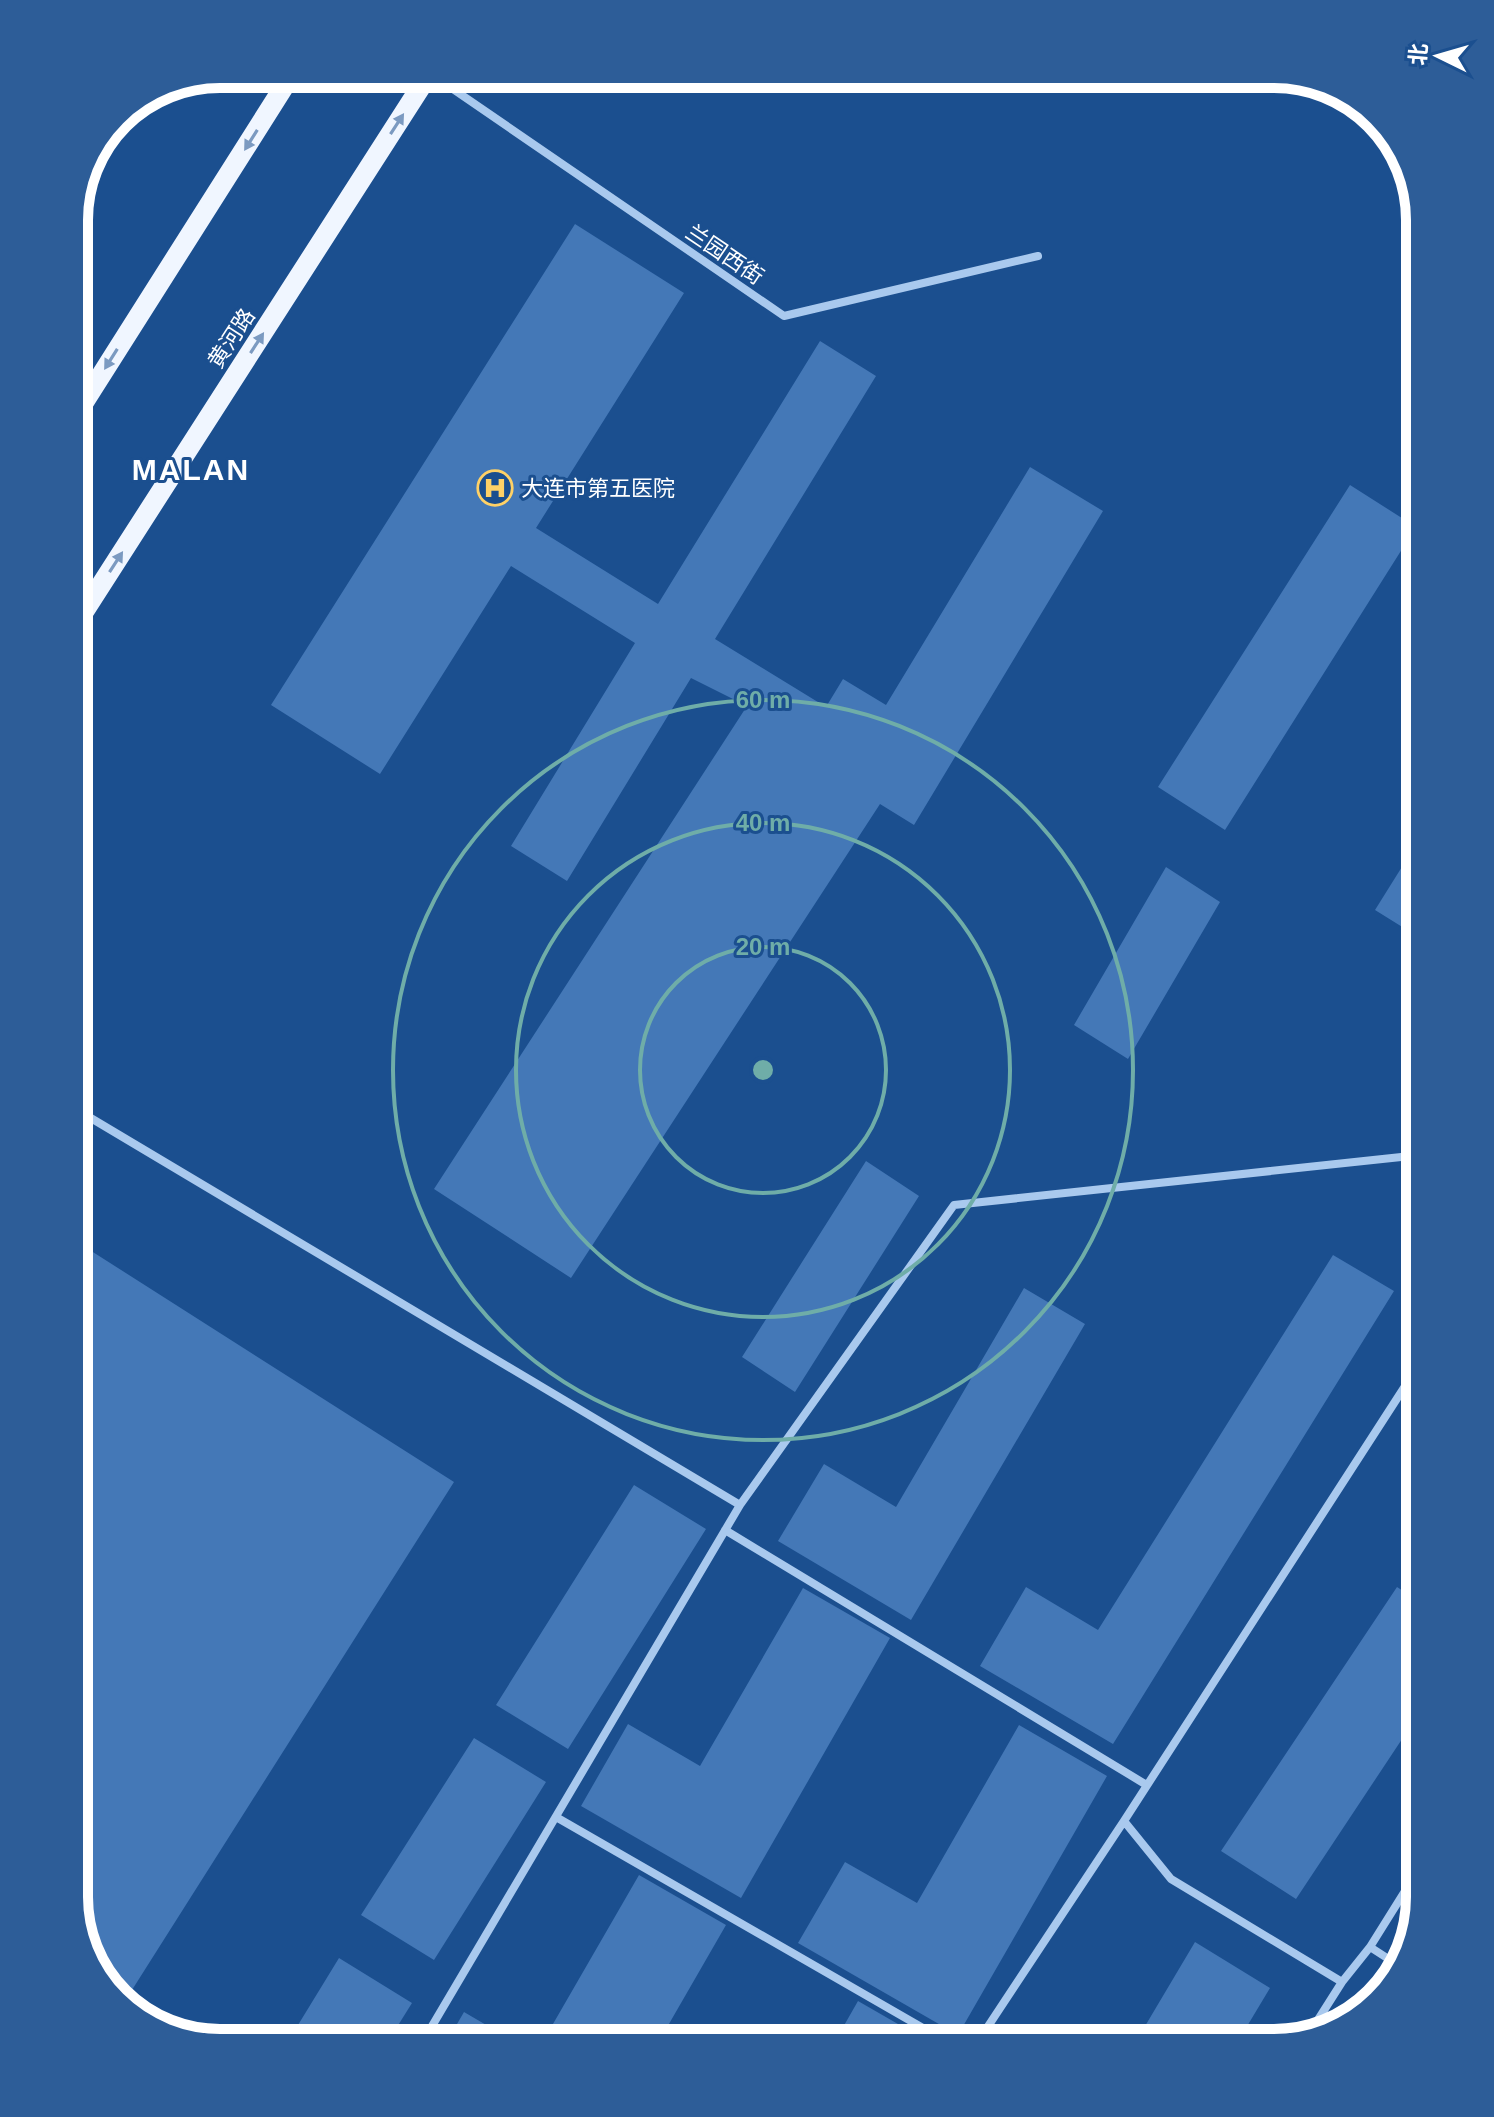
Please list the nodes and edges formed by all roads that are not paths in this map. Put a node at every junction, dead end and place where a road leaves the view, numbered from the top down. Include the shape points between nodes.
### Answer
1 (283, 88) edge
2 (421, 88) edge
3 (450, 88) edge
4 (1038, 256) dead end
5 (88, 396) edge
6 (88, 605) edge
7 (88, 1116) edge
8 (1406, 1157) edge
9 (1406, 1384) edge
10 (740, 1505) junction
11 (725, 1530) junction
12 (1145, 1784) junction
13 (556, 1817) junction
14 (1124, 1821) junction
15 (1406, 1889) edge
16 (1370, 1947) junction
17 (1390, 1960) edge
18 (1342, 1982) junction
19 (1317, 2022) edge
20 (430, 2029) edge
21 (925, 2029) edge
22 (986, 2029) edge

1 -> 5 main road
6 -> 2 main road, 黄河路
3 - 4 street, 兰园西街 via 784,316
7 - 10 street
8 - 10 street via 954,1205
9 - 12 street
10 - 11 street
11 - 12 street
11 - 13 street
12 - 14 street
13 - 20 street
13 - 21 street
14 - 18 street via 1171,1879
14 - 22 street
15 - 16 street
16 - 17 street
16 - 18 street
18 - 19 street

